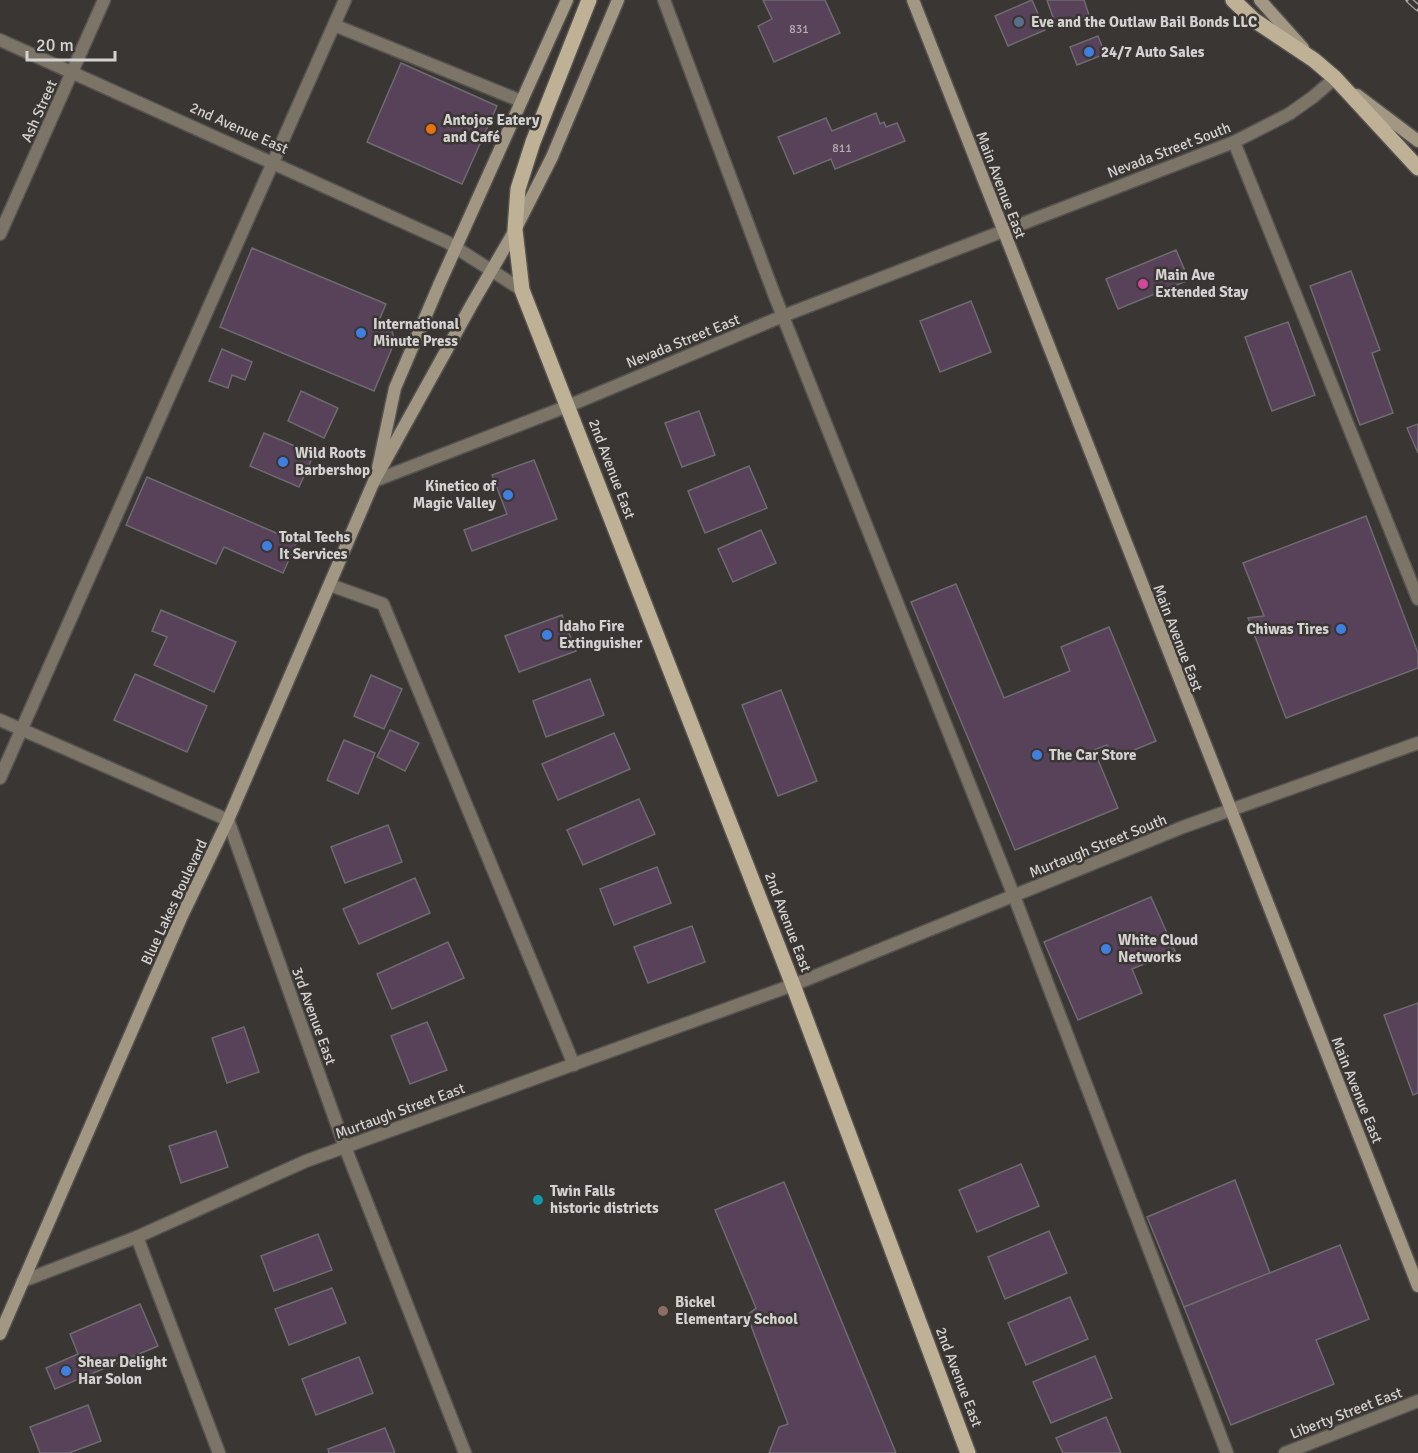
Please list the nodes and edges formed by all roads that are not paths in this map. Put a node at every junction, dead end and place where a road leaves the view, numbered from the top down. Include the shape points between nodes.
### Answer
1 (104, 0) edge
2 (345, 0) edge
3 (567, 0) edge
4 (589, 0) edge
5 (618, 0) edge
6 (664, 0) edge
7 (914, 0) edge
8 (1224, 0) edge
9 (1233, 0) edge
10 (1260, 0) edge
11 (1254, 20) junction
12 (334, 25) junction
13 (0, 40) edge
14 (1314, 60) junction
15 (72, 74) junction
16 (1335, 78) junction
17 (521, 101) junction
18 (1418, 141) edge
19 (1234, 142) junction
20 (273, 163) junction
21 (1418, 168) edge
22 (515, 230) junction
23 (1003, 230) junction
24 (0, 234) edge
25 (457, 246) junction
26 (494, 270) junction
27 (522, 290) junction
28 (783, 316) junction
29 (568, 406) junction
30 (374, 482) junction
31 (330, 585) junction
32 (1418, 599) edge
33 (0, 720) edge
34 (22, 730) junction
35 (1418, 743) edge
36 (0, 778) edge
37 (1230, 810) junction
38 (228, 820) junction
39 (1014, 896) junction
40 (793, 985) junction
41 (574, 1065) junction
42 (345, 1147) junction
43 (137, 1237) junction
44 (23, 1281) junction
45 (1418, 1286) edge
46 (0, 1335) edge
47 (1418, 1401) edge
48 (219, 1453) edge
49 (465, 1453) edge
50 (968, 1453) edge
51 (1227, 1453) edge
52 (1285, 1453) edge

1 - 15 street, Ash Street
2 - 12 street
3 - 17 main road
4 - 22 main road, 2nd Avenue East via 518,189
5 - 22 main road via 552,157
6 - 28 street
7 - 23 main road, Main Avenue East
8 - 11 main road
9 - 11 main road
10 - 14 main road
11 - 14 main road
12 - 17 street
12 - 20 street
13 - 15 street, 2nd Avenue East
14 - 16 main road
15 - 20 street, 2nd Avenue East
15 - 24 street, Ash Street
16 - 18 main road
16 - 19 street, Nevada Street South via 1290,114
16 - 21 main road
17 - 25 main road
19 - 23 street, Nevada Street South
19 - 32 street
20 - 25 street, 2nd Avenue East
20 - 34 street
22 - 26 main road
22 - 27 main road, 2nd Avenue East
23 - 28 street, Nevada Street East
23 - 37 main road, Main Avenue East
25 - 26 street, 2nd Avenue East
25 - 30 main road via 395,388
26 - 27 street, 2nd Avenue East
26 - 30 main road
27 - 29 main road, 2nd Avenue East
28 - 29 street, Nevada Street East
28 - 39 street
29 - 30 street, Nevada Street East
29 - 40 main road, 2nd Avenue East
30 - 31 main road, Blue Lakes Boulevard
31 - 38 main road, Blue Lakes Boulevard
31 - 41 street via 383,604
33 - 34 street
34 - 36 street
34 - 38 street
35 - 37 street, Murtaugh Street South
37 - 39 street, Murtaugh Street South
37 - 45 main road, Main Avenue East
38 - 42 street, 3rd Avenue East
38 - 44 main road, Blue Lakes Boulevard via 181,918
39 - 40 street, Murtaugh Street South
39 - 51 street
40 - 41 street, Murtaugh Street East
40 - 50 main road, 2nd Avenue East
41 - 42 street, Murtaugh Street East
42 - 43 street, Murtaugh Street East
42 - 49 street, 3rd Avenue East
43 - 44 street, Murtaugh Street East
43 - 48 street
44 - 46 main road, Blue Lakes Boulevard
47 - 52 street, Liberty Street East

